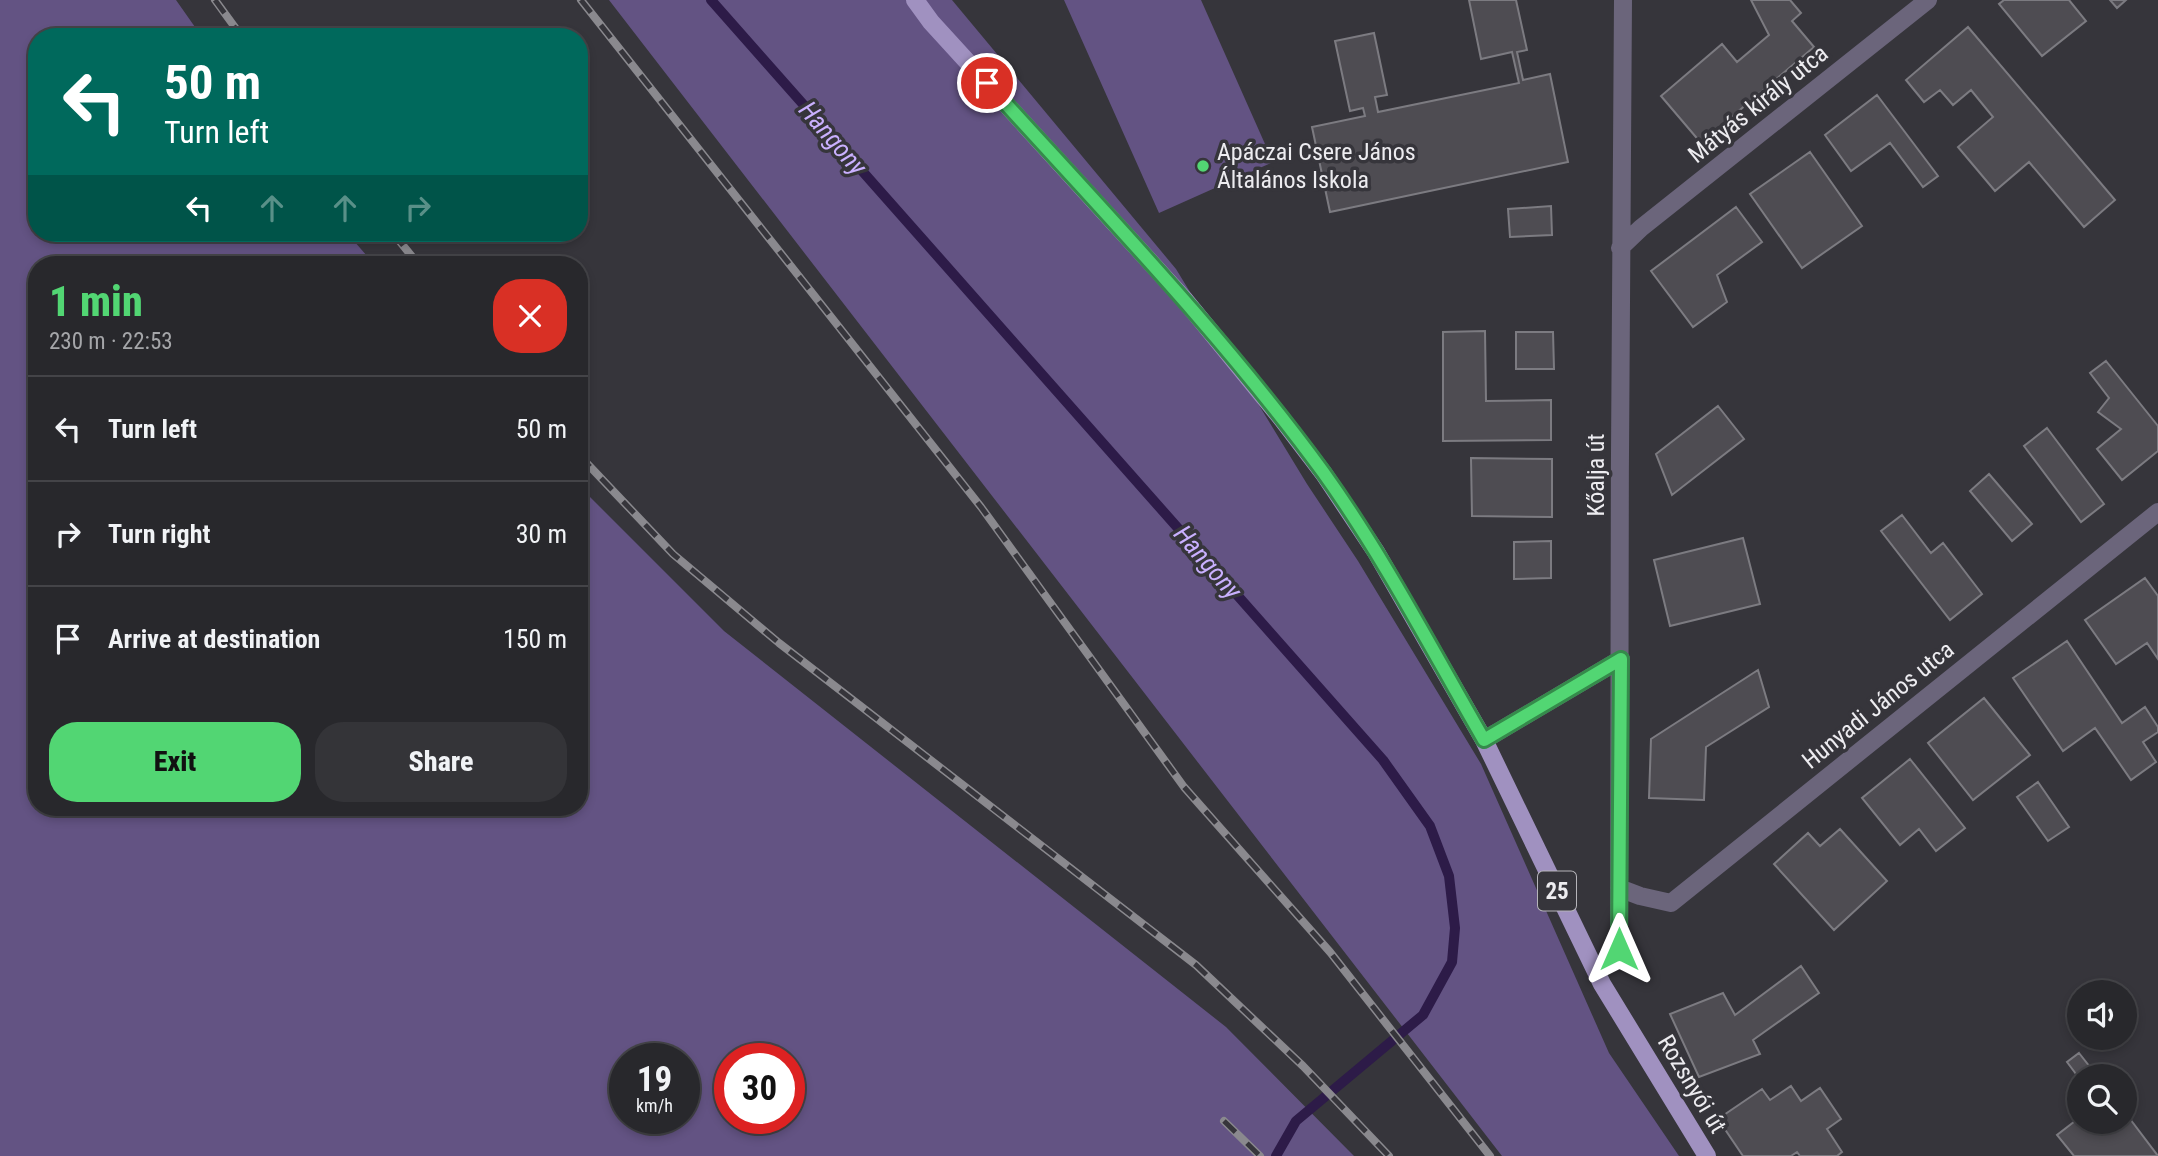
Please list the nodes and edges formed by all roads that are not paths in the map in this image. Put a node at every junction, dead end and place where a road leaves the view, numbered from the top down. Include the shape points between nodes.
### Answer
1 (915, 0) edge
2 (1623, 0) edge
3 (1928, 0) edge
4 (1620, 248) junction
5 (2158, 512) edge
6 (1621, 659) junction
7 (1484, 740) junction
8 (1619, 888) junction
9 (1619, 949) dead end
10 (1707, 1156) edge

1 - 7 main road, 25 via 1184,299 1282,419 1376,552
2 - 4 street, Kőalja út
3 - 4 street, Mátyás király utca
4 - 6 street, Kőalja út
5 - 8 street, Hunyadi János utca via 1671,903
6 - 7 street
6 - 8 street, Kőalja út
7 - 10 main road, Rozsnyói út / 25 via 1602,984
8 - 9 street, Kőalja út

